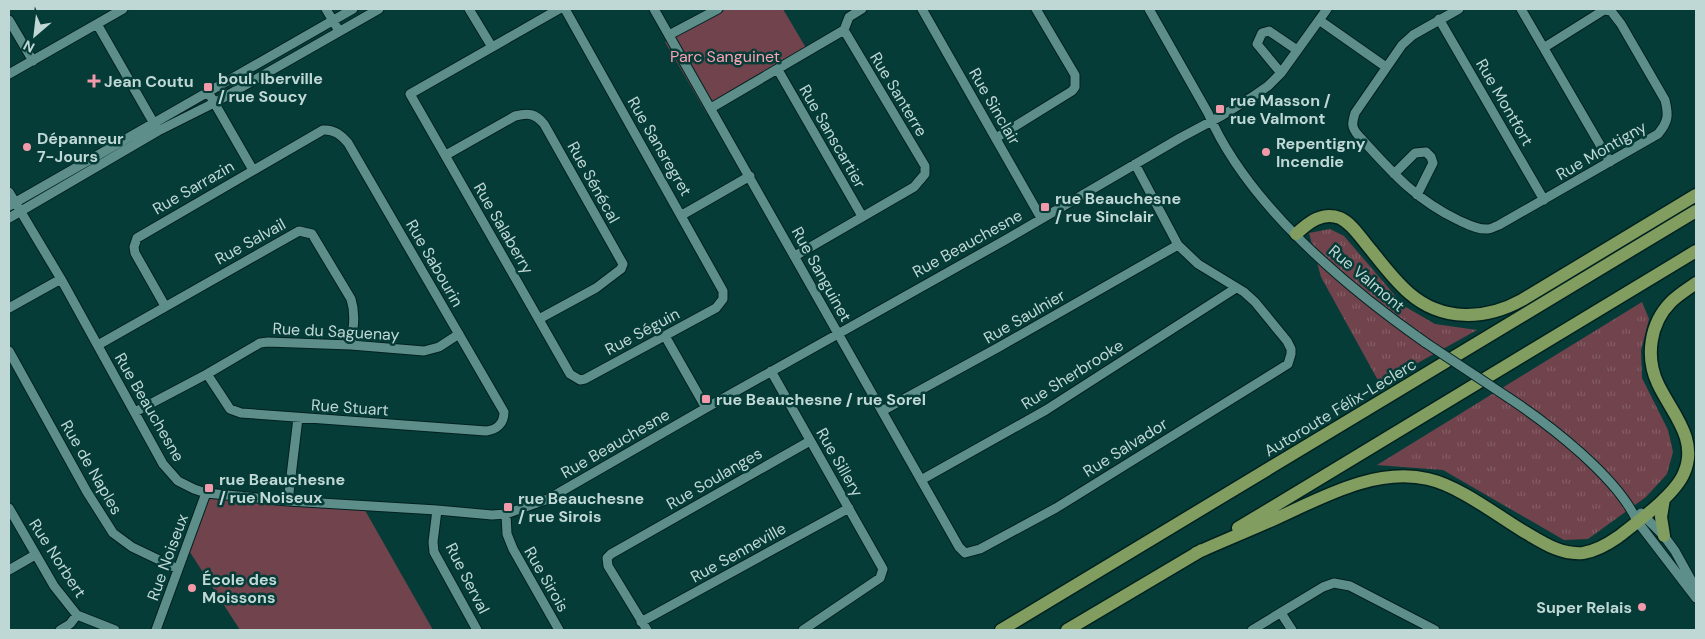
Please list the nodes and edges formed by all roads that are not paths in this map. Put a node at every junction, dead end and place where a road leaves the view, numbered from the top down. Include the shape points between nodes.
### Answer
1 (123, 9) edge
2 (326, 9) edge
3 (352, 9) edge
4 (380, 9) edge
5 (470, 9) edge
6 (559, 9) edge
7 (564, 9) edge
8 (654, 9) edge
9 (718, 9) edge
10 (862, 9) edge
11 (922, 9) edge
12 (1036, 9) edge
13 (1149, 9) edge
14 (1327, 9) edge
15 (1459, 9) edge
16 (1521, 9) edge
17 (332, 19) junction
18 (1440, 19) junction
19 (9, 20) edge
20 (1319, 20) junction
21 (97, 24) junction
22 (844, 30) junction
23 (339, 31) junction
24 (669, 35) junction
25 (492, 47) junction
26 (1545, 47) junction
27 (1297, 50) junction
28 (32, 60) junction
29 (1386, 67) junction
30 (778, 70) junction
31 (1280, 73) junction
32 (9, 74) edge
33 (209, 92) junction
34 (214, 103) junction
35 (711, 108) junction
36 (1212, 121) junction
37 (154, 123) junction
38 (333, 130) joint
39 (158, 131) junction
40 (996, 138) junction
41 (446, 155) junction
42 (1610, 162) junction
43 (1135, 164) junction
44 (253, 170) junction
45 (1394, 174) junction
46 (750, 176) junction
47 (9, 192) edge
48 (1416, 195) junction
49 (1696, 195) edge
50 (1544, 200) junction
51 (12, 205) edge
52 (1696, 211) edge
53 (20, 212) junction
54 (682, 215) junction
55 (862, 216) junction
56 (9, 218) edge
57 (1041, 218) junction
58 (1296, 234) junction
59 (1178, 244) junction
60 (1696, 251) edge
61 (795, 256) junction
62 (61, 279) junction
63 (1696, 283) edge
64 (1236, 288) junction
65 (723, 299) joint
66 (165, 306) junction
67 (9, 308) edge
68 (539, 320) junction
69 (459, 334) junction
70 (838, 334) junction
71 (665, 336) junction
72 (98, 345) junction
73 (351, 345) junction
74 (9, 351) edge
75 (771, 371) junction
76 (207, 374) junction
77 (572, 376) joint
78 (706, 408) junction
79 (882, 411) junction
80 (136, 412) junction
81 (504, 417) joint
82 (298, 418) junction
83 (810, 441) junction
84 (921, 480) junction
85 (206, 493) junction
86 (1664, 499) junction
87 (288, 501) junction
88 (9, 508) edge
89 (849, 508) junction
90 (437, 510) junction
91 (506, 514) junction
92 (1641, 518) junction
93 (1664, 536) junction
94 (965, 553) joint
95 (1196, 553) junction
96 (35, 555) junction
97 (178, 569) junction
98 (9, 570) edge
99 (1696, 589) edge
100 (1696, 598) edge
101 (1281, 613) junction
102 (77, 615) junction
103 (641, 622) junction
104 (60, 630) edge
105 (115, 630) edge
106 (156, 630) edge
107 (477, 630) edge
108 (559, 630) edge
109 (647, 630) edge
110 (802, 630) edge
111 (1001, 630) edge
112 (1067, 630) edge
113 (1252, 630) edge
114 (1292, 630) edge
115 (1435, 630) edge

1 - 21 street
2 - 17 street
3 - 17 street
4 - 23 street
5 - 25 street
6 - 25 street
7 - 54 street, Rue Sansregret
8 - 24 street, Rue Sanguinet
9 - 24 street
10 - 22 street via 849,18
11 - 40 street, Rue Sinclair
12 - 40 street via 1075,75 1075,87
13 - 36 street, Rue Valmont
14 - 20 street, Rue Beauchesne
15 - 18 street
16 - 26 street
17 - 23 street
17 - 33 street
18 - 29 street via 1407,39
18 - 50 street, Rue Montfort
19 - 28 street
20 - 27 street, Rue Beauchesne
20 - 29 street
21 - 28 street
21 - 37 street
22 - 30 street
22 - 55 street, Rue Santerre via 924,166 925,174 914,187
23 - 34 street
24 - 35 street, Rue Sanguinet
25 - 41 street, Rue Salaberry via 410,94
26 - 42 street
26 - 42 street, Rue Montigny via 1604,10 1611,11 1665,100 1666,124 1658,134
27 - 31 street, Rue Beauchesne
27 - 31 street via 1270,32 1262,33 1258,38 1260,50
28 - 32 street
29 - 45 street via 1355,113 1352,128
30 - 35 street
30 - 55 street, Rue Sanscartier
31 - 36 street, Rue Beauchesne via 1262,91
33 - 34 street
33 - 37 street
34 - 39 street
34 - 44 street
35 - 46 street, Rue Sanguinet
36 - 43 street, Rue Beauchesne
36 - 58 street, Rue Valmont via 1254,187
37 - 39 street
37 - 51 street
38 - 44 street, Rue Sarrazin via 323,130
38 - 69 street, Rue Sabourin via 348,144
39 - 53 street
40 - 57 street, Rue Sinclair
41 - 68 street, Rue Salaberry
41 - 68 street, Rue Sénécal via 515,116 527,113 537,116 623,264 596,288
42 - 50 street, Rue Montigny
43 - 57 street, Rue Beauchesne
43 - 59 street
44 - 66 street, Rue Sarrazin via 137,238 135,253
45 - 48 street
45 - 48 street via 1414,153 1426,152 1433,164
46 - 54 street
46 - 61 street, Rue Sanguinet
47 - 51 street, Rue Beauchesne
48 - 50 street, Rue Montigny via 1467,224 1488,229
49 - 58 highway via 1515,304 1478,316 1446,313 1415,299 1395,280 1352,227 1339,218 1317,219
51 - 53 street, Rue Beauchesne
52 - 111 highway, Autoroute Félix-Leclerc
53 - 56 street
53 - 62 street, Rue Beauchesne
54 - 65 street, Rue Sansregret via 724,291
55 - 61 street
57 - 70 street, Rue Beauchesne
58 - 92 street, Rue Valmont, bridge via 1355,290 1572,446
59 - 64 street via 1202,267
59 - 79 street, Rue Saulnier
60 - 95 highway
61 - 70 street, Rue Sanguinet
62 - 67 street
62 - 72 street, Rue Beauchesne
63 - 86 highway via 1667,307 1656,324 1652,339 1650,353 1654,374 1683,428 1688,446 1685,471
64 - 84 street, Rue Sherbrooke via 1046,410
64 - 94 street, Rue Salvador via 1268,316 1287,341 1291,354 1288,364 1056,508 980,549
65 - 71 street, Rue Séguin via 716,308
66 - 72 street, Rue Salvail
66 - 73 street, Rue Salvail via 299,231 309,232 351,299 354,317
68 - 77 street, Rue Salaberry
69 - 73 street, Rue du Saguenay via 439,347 424,351
69 - 81 street, Rue Sabourin
70 - 75 street, Rue Beauchesne
70 - 79 street, Rue Sanguinet
71 - 77 street, Rue Séguin via 585,379
71 - 78 street
72 - 80 street, Rue Beauchesne
73 - 76 street, Rue du Saguenay via 260,343
74 - 97 street, Rue de Naples via 113,533 132,547
75 - 78 street, Rue Beauchesne
75 - 83 street, Rue Sillery
76 - 80 street, Rue du Saguenay
76 - 82 street, Rue Stuart via 230,409 241,413
78 - 91 street, Rue Beauchesne via 548,499
79 - 84 street, Rue Sanguinet
80 - 85 street, Rue Beauchesne via 172,475 184,485
81 - 82 street, Rue Stuart via 493,430
82 - 87 street
83 - 89 street, Rue Sillery
83 - 103 street, Rue Soulanges via 610,554 608,566
84 - 94 street, Rue Sanguinet
85 - 87 street, Rue Beauchesne
85 - 97 street, Rue Noiseux
86 - 92 highway
86 - 93 highway via 1661,517
87 - 90 street, Rue Beauchesne
88 - 96 street, Rue Norbert
89 - 103 street, Rue Senneville
89 - 110 street, Rue Sillery via 883,570 880,578
90 - 91 street, Rue Beauchesne
90 - 107 street, Rue Serval via 434,552
91 - 108 street, Rue Sirois via 507,534 513,550
92 - 93 street, Rue Valmont
92 - 95 highway via 1611,542 1594,550 1581,553 1564,551 1543,543 1444,484 1399,477 1367,482 1329,494
92 - 100 street, Rue Valmont
93 - 99 street, Rue Valmont
95 - 112 highway
96 - 98 street
96 - 102 street, Rue Norbert
97 - 106 street, Rue Noiseux
101 - 113 street
101 - 114 street
101 - 115 street via 1323,587 1344,584
102 - 104 street
102 - 105 street, Rue Norbert
103 - 109 street

